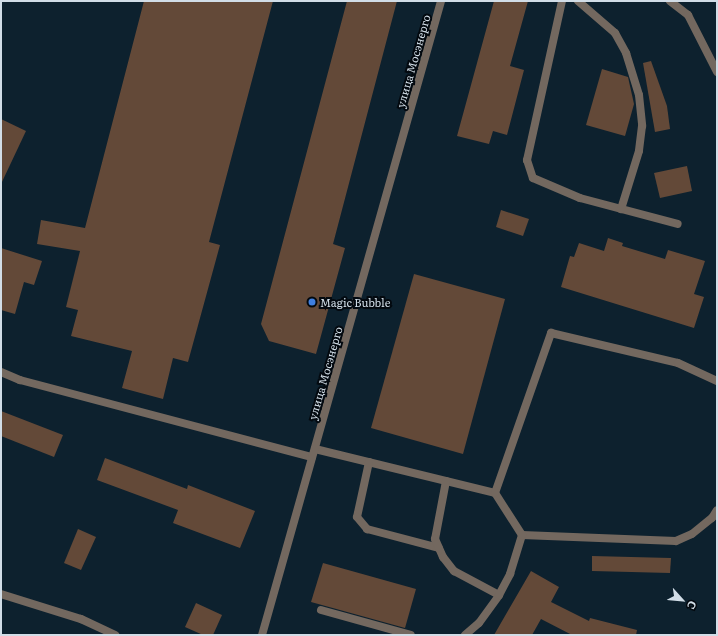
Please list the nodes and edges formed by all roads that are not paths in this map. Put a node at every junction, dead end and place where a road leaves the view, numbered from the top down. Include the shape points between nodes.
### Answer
1 (441, 1) edge
2 (562, 1) edge
3 (578, 1) edge
4 (670, 1) edge
5 (717, 72) edge
6 (621, 209) junction
7 (678, 224) dead end
8 (1, 372) edge
9 (717, 380) edge
10 (313, 453) junction
11 (369, 462) junction
12 (446, 481) junction
13 (495, 493) junction
14 (717, 510) edge
15 (522, 535) junction
16 (439, 548) junction
17 (1, 594) edge
18 (499, 595) junction
19 (321, 610) dead end
20 (115, 635) edge
21 (262, 635) edge
22 (411, 635) edge
23 (465, 635) edge

1 - 10 street, улица Мосэнерго
2 - 6 street via 527,160 533,178 580,198
3 - 6 street via 616,33 626,53 639,96 642,126 639,151
4 - 5 street via 688,16
6 - 7 street
8 - 10 street via 20,380
9 - 13 street via 678,363 550,333
10 - 11 street
10 - 21 street, улица Мосэнерго
11 - 12 street
11 - 16 street via 357,517 366,529
12 - 13 street
12 - 16 street via 435,539
13 - 15 street
14 - 15 street via 712,518 692,534 676,541
15 - 18 street via 510,574
16 - 18 street via 454,571
17 - 20 street via 81,619
18 - 23 street via 479,623
19 - 22 street

